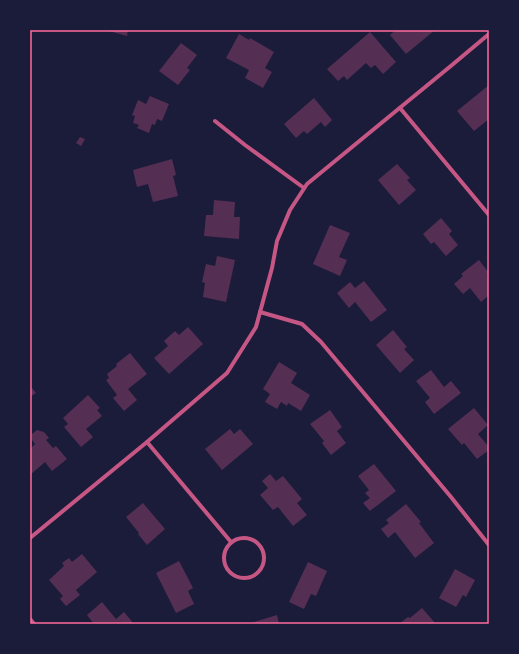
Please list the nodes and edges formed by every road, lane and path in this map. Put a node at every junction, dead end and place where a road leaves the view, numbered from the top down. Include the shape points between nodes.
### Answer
1 (489, 34) edge
2 (400, 108) junction
3 (215, 121) dead end
4 (304, 188) junction
5 (489, 215) edge
6 (260, 312) junction
7 (147, 442) junction
8 (30, 538) edge
9 (231, 542) junction
10 (489, 545) edge
11 (30, 619) edge
12 (34, 624) edge

1 - 2 street
2 - 4 street
2 - 5 street
3 - 4 street
4 - 6 street via 290,210 277,240
6 - 7 street via 256,327 227,373
6 - 10 street via 302,324 320,342
7 - 8 street
7 - 9 street
9 - 9 street via 224,553 226,567 235,576 248,578 254,575 263,565 263,552 260,546 256,541 244,538
11 - 12 street

